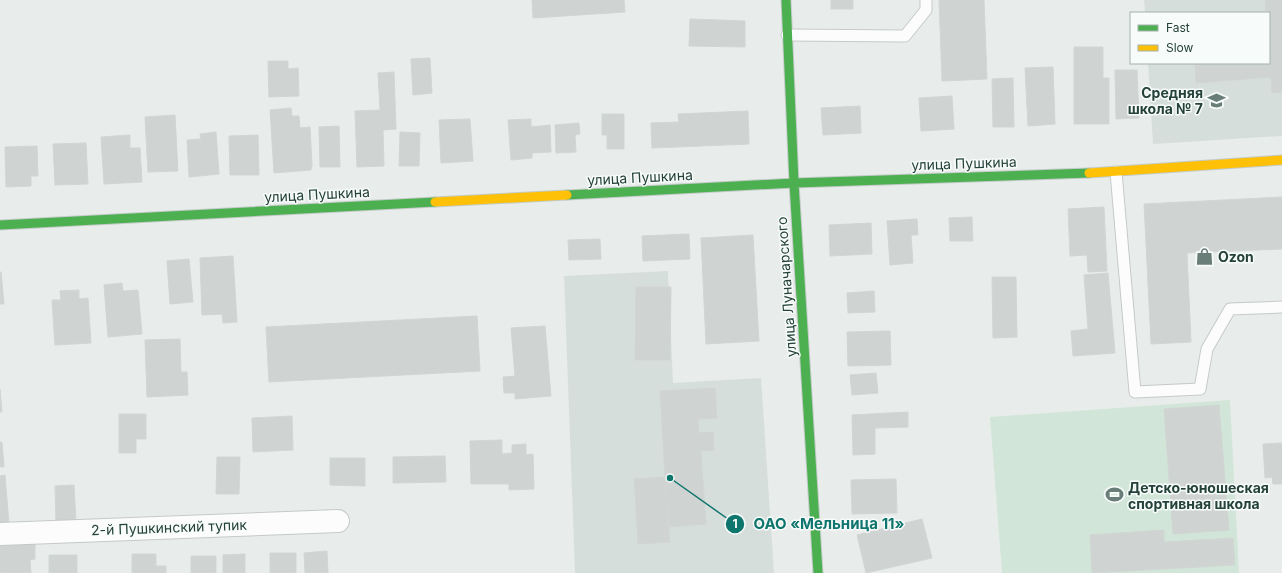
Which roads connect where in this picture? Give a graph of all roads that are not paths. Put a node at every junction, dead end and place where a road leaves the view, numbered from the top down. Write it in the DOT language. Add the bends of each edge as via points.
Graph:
graph roads {
  1 [pos="786,0"];
  2 [pos="926,0"];
  3 [pos="787,35"];
  4 [pos="1282,160"];
  5 [pos="1116,172"];
  6 [pos="794,183"];
  7 [pos="0,225"];
  8 [pos="1282,306"];
  9 [pos="338,521"];
  10 [pos="0,534"];
  11 [pos="818,573"];
  1 -- 3 [label="street, улица Луначарского"];
  2 -- 3 [label="lane" via="926,10 904,36"];
  3 -- 6 [label="street, улица Луначарского"];
  4 -- 5 [label="street, улица Пушкина"];
  5 -- 6 [label="street, улица Пушкина"];
  5 -- 8 [label="lane" via="1135,392 1200,389 1207,349 1230,309"];
  6 -- 7 [label="street, улица Пушкина"];
  6 -- 11 [label="street, улица Луначарского"];
  9 -- 10 [label="street, 2-й Пушкинский тупик"];
}
